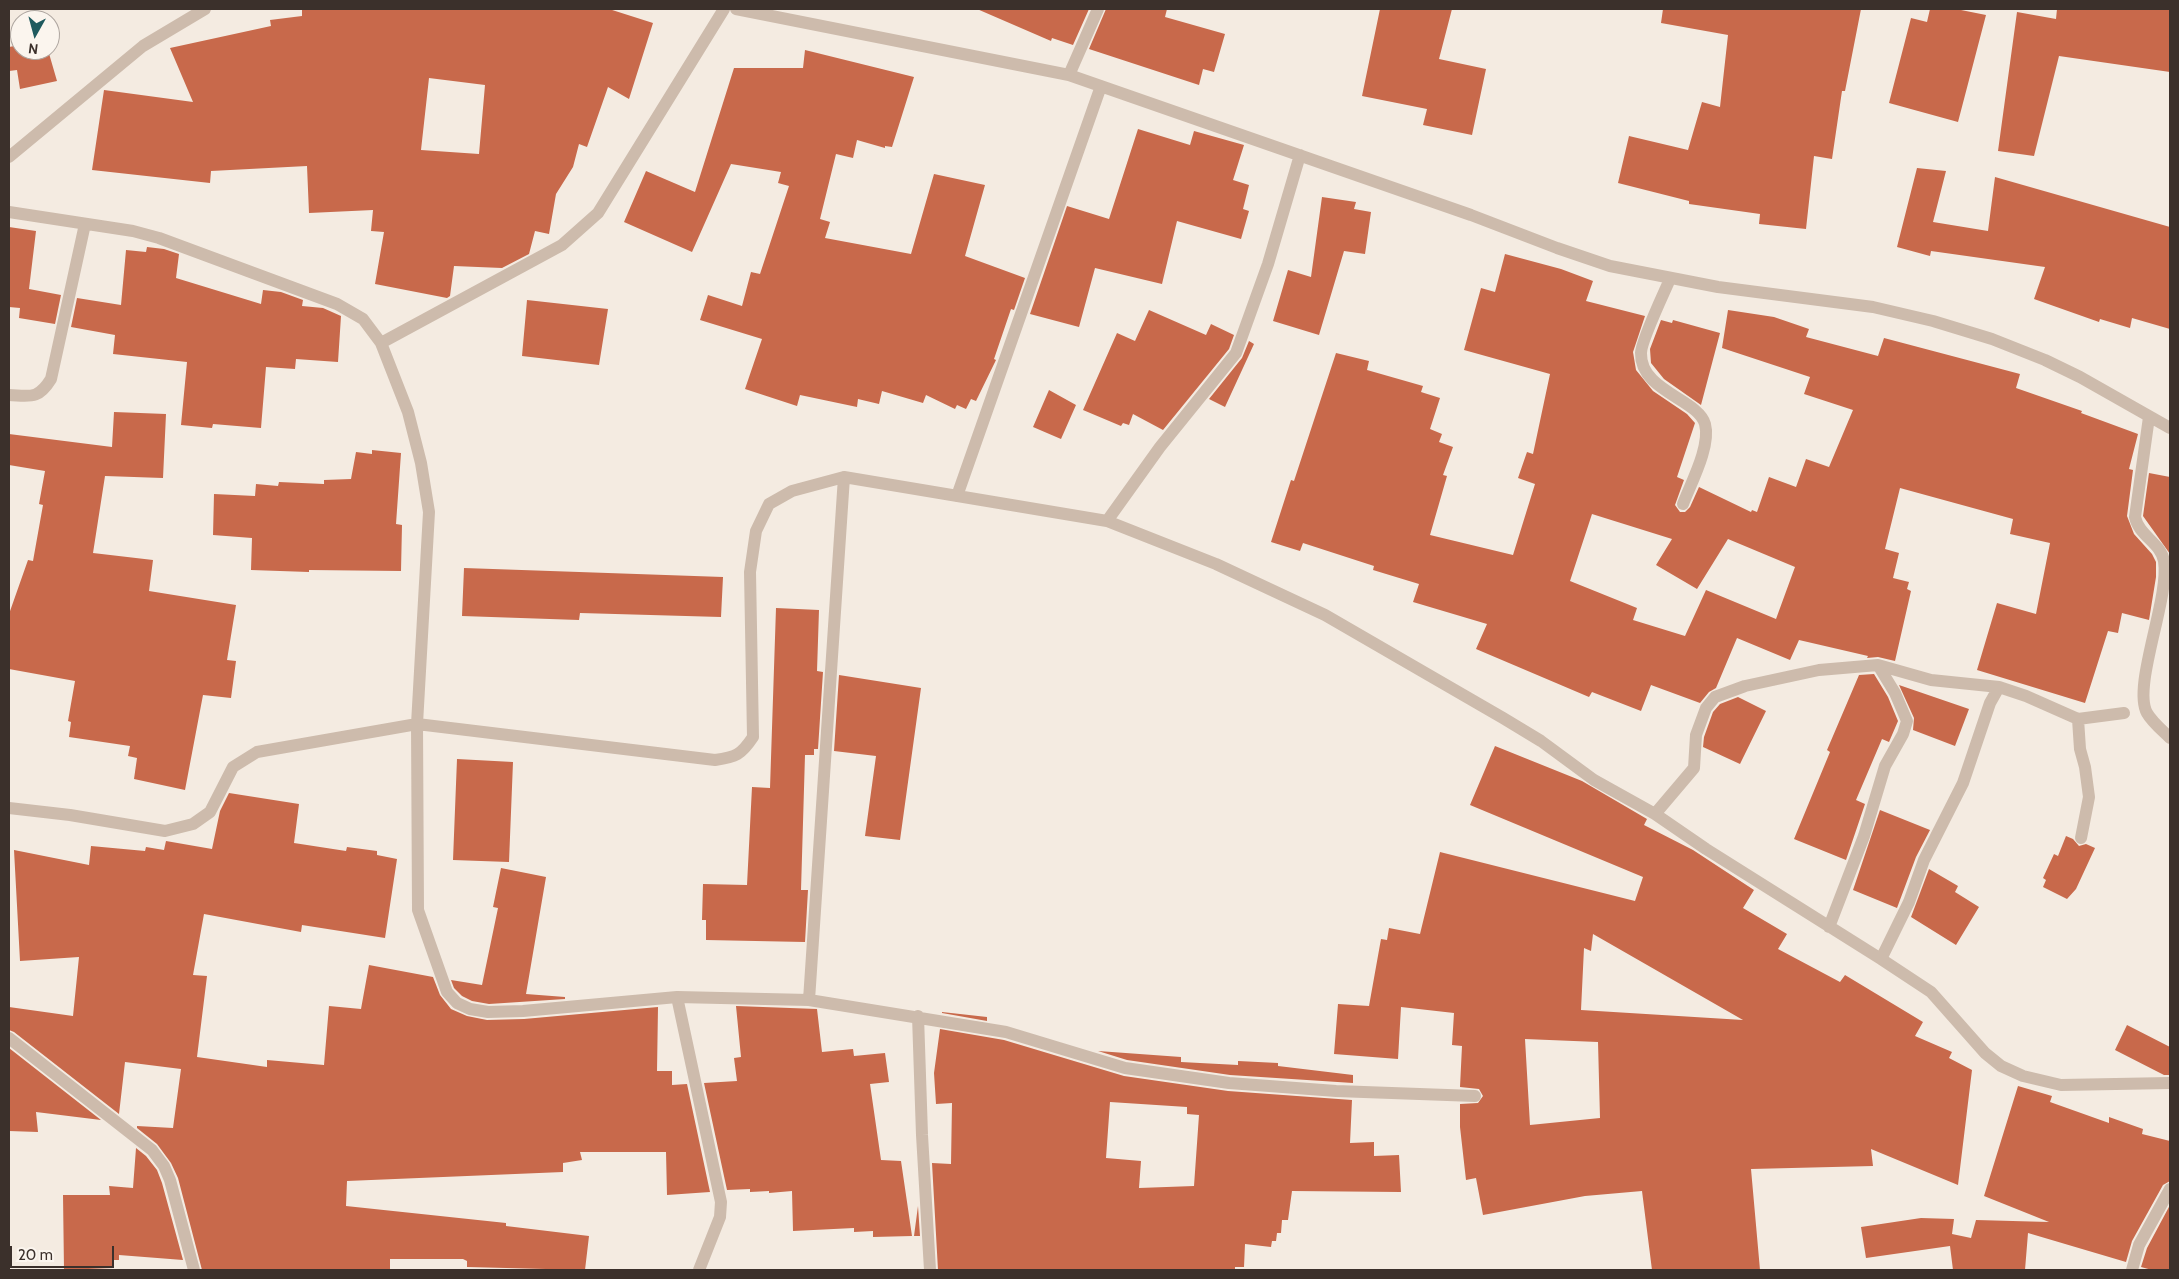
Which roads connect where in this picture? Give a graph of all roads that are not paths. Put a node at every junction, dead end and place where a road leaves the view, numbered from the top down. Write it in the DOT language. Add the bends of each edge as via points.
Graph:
graph roads {
  1 [pos="205,9"];
  2 [pos="724,9"];
  3 [pos="736,9"];
  4 [pos="1098,9"];
  5 [pos="1069,76"];
  6 [pos="1101,86"];
  7 [pos="1300,155"];
  8 [pos="9,156"];
  9 [pos="9,212"];
  10 [pos="85,224"];
  11 [pos="1670,279"];
  12 [pos="381,343"];
  13 [pos="9,395"];
  14 [pos="2149,417"];
  15 [pos="2170,428"];
  16 [pos="844,478"];
  17 [pos="957,496"];
  18 [pos="1683,504"];
  19 [pos="1107,521"];
  20 [pos="1878,665"];
  21 [pos="1999,687"];
  22 [pos="2124,713"];
  23 [pos="2078,719"];
  24 [pos="417,724"];
  25 [pos="2170,738"];
  26 [pos="9,808"];
  27 [pos="1655,814"];
  28 [pos="2081,838"];
  29 [pos="1829,927"];
  30 [pos="1882,958"];
  31 [pos="677,997"];
  32 [pos="809,1000"];
  33 [pos="918,1016"];
  34 [pos="9,1038"];
  35 [pos="2170,1083"];
  36 [pos="1476,1096"];
  37 [pos="2170,1189"];
  38 [pos="194,1270"];
  39 [pos="699,1270"];
  40 [pos="930,1270"];
  41 [pos="2132,1270"];
  1 -- 8 [label="street" via="143,46"];
  2 -- 12 [label="street" via="598,213 581,230 562,245"];
  3 -- 5 [label="street"];
  4 -- 5 [label="street"];
  5 -- 6 [label="street"];
  6 -- 7 [label="street"];
  6 -- 17 [label="street"];
  7 -- 11 [label="street" via="1610,266"];
  7 -- 19 [label="street" via="1268,264 1236,353 1160,447"];
  9 -- 10 [label="street"];
  10 -- 12 [label="street" via="159,238 337,304 363,319"];
  10 -- 13 [label="street" via="51,379 42,392 34,396"];
  11 -- 14 [label="street" via="1873,307 1933,320 2045,360"];
  11 -- 18 [label="street" via="1641,353 1652,380 1700,415 1705,424 1702,455"];
  12 -- 24 [label="street" via="408,412 422,463 429,512"];
  14 -- 15 [label="street"];
  14 -- 25 [label="street" via="2136,517 2140,529 2159,549 2164,561 2163,588 2143,694 2146,713"];
  16 -- 17 [label="street"];
  16 -- 24 [label="street" via="792,491 769,504 756,532 750,572 753,737 743,752 715,760"];
  16 -- 32 [label="street"];
  17 -- 19 [label="street"];
  19 -- 27 [label="street" via="1216,564 1325,615 1503,718 1594,780"];
  20 -- 21 [label="street" via="1931,680"];
  20 -- 27 [label="street" via="1819,670 1745,686 1715,697 1706,708 1696,735 1694,768"];
  20 -- 29 [label="street" via="1895,693 1906,721 1903,734 1883,772 1864,836"];
  21 -- 23 [label="street"];
  21 -- 30 [label="street" via="1990,703 1963,783 1924,860 1909,902"];
  22 -- 23 [label="street"];
  23 -- 28 [label="street" via="2089,797"];
  24 -- 26 [label="street" via="257,752 233,767 210,812 193,824 178,829 165,831"];
  24 -- 31 [label="street" via="418,910 448,992 456,1003 488,1012"];
  27 -- 29 [label="street"];
  29 -- 30 [label="street"];
  30 -- 35 [label="street" via="1931,992 1985,1053 2001,1066 2023,1076 2061,1085"];
  31 -- 32 [label="street"];
  31 -- 39 [label="street" via="721,1202 720,1217"];
  32 -- 33 [label="street"];
  33 -- 36 [label="street" via="1006,1032 1125,1068 1229,1083"];
  33 -- 40 [label="street"];
  34 -- 38 [label="street" via="152,1150 170,1180"];
  37 -- 41 [label="street" via="2139,1245"];
}
